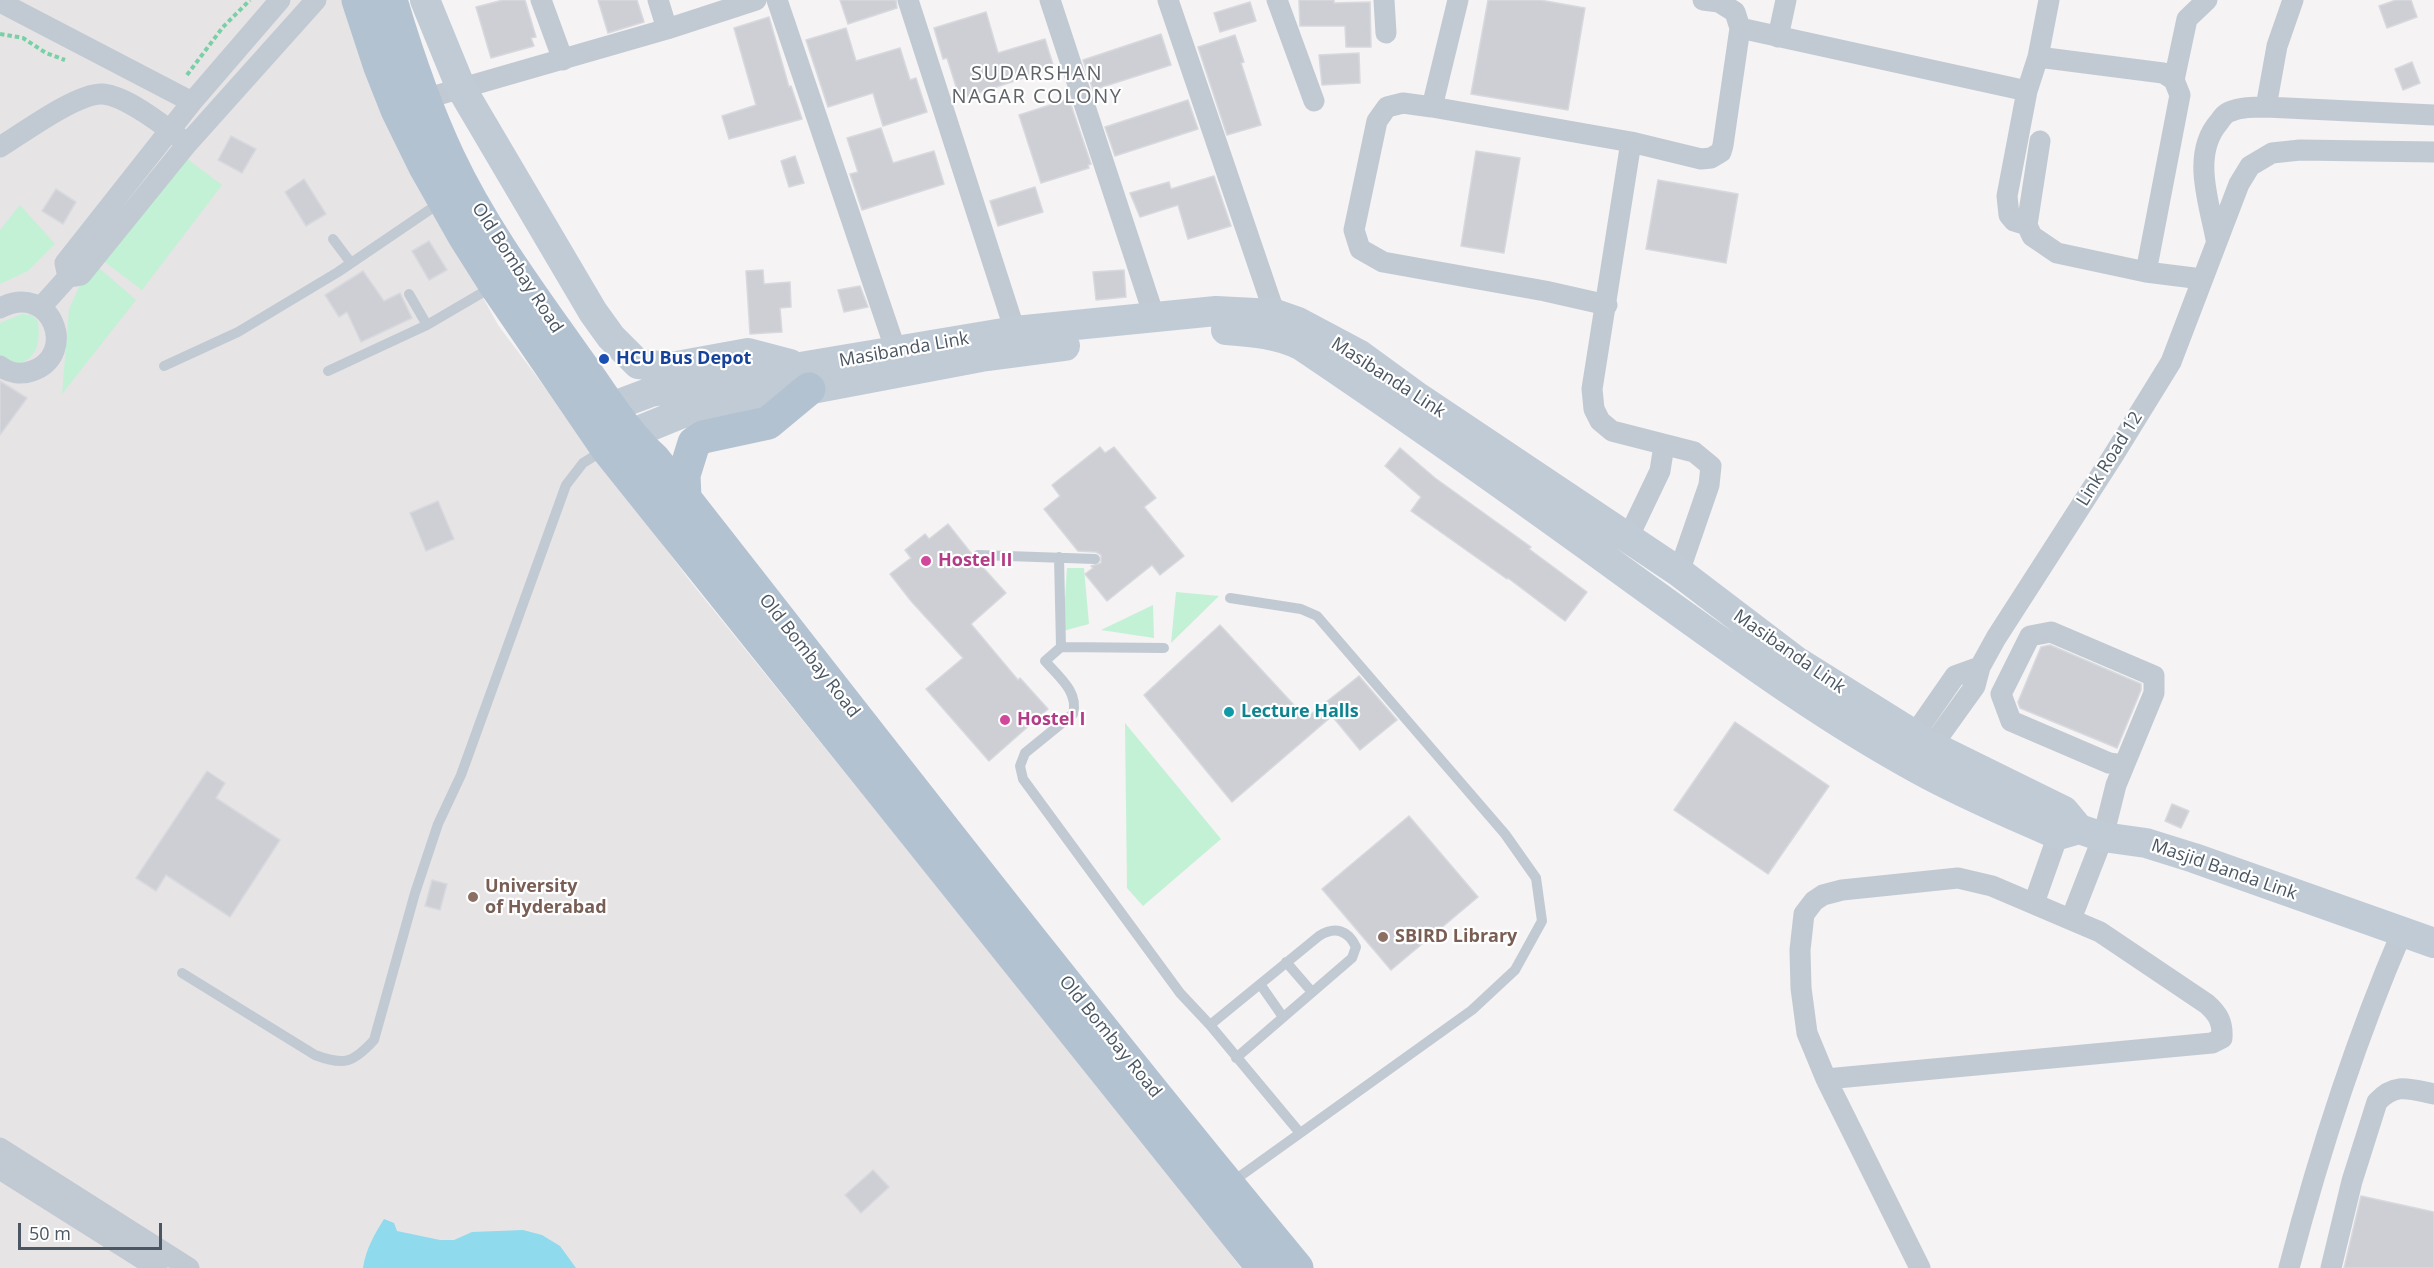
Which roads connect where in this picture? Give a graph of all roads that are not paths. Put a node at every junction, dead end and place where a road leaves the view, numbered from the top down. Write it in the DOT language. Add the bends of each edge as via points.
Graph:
graph roads {
  1 [pos="280,0"];
  2 [pos="316,0"];
  3 [pos="358,0"];
  4 [pos="391,0"];
  5 [pos="425,0"];
  6 [pos="541,0"];
  7 [pos="658,0"];
  8 [pos="756,0"];
  9 [pos="777,0"];
  10 [pos="908,0"];
  11 [pos="1050,0"];
  12 [pos="1168,0"];
  13 [pos="1277,0"];
  14 [pos="1384,0"];
  15 [pos="1458,0"];
  16 [pos="1703,0"];
  17 [pos="1786,0"];
  18 [pos="2049,0"];
  19 [pos="2207,0"];
  20 [pos="0,2"];
  21 [pos="2286,3"];
  22 [pos="1740,28"];
  23 [pos="667,29"];
  24 [pos="1386,33"];
  25 [pos="1778,38"];
  26 [pos="2038,57"];
  27 [pos="563,60"];
  28 [pos="2174,81"];
  29 [pos="460,88"];
  30 [pos="2027,91"];
  31 [pos="424,99"];
  32 [pos="1314,100"];
  33 [pos="192,102"];
  34 [pos="1432,107"];
  35 [pos="2266,107"];
  36 [pos="2434,115"];
  37 [pos="170,131"];
  38 [pos="2040,141"];
  39 [pos="1630,142"];
  40 [pos="187,144"];
  41 [pos="0,147"];
  42 [pos="2434,152"];
  43 [pos="444,201"];
  44 [pos="2027,225"];
  45 [pos="333,239"];
  46 [pos="2216,240"];
  47 [pos="351,263"];
  48 [pos="2146,272"];
  49 [pos="68,277"];
  50 [pos="2202,279"];
  51 [pos="495,285"];
  52 [pos="409,294"];
  53 [pos="1607,305"];
  54 [pos="41,307"];
  55 [pos="0,308"];
  56 [pos="1155,316"];
  57 [pos="427,325"];
  58 [pos="1278,326"];
  59 [pos="1015,331"];
  60 [pos="896,351"];
  61 [pos="0,366"];
  62 [pos="164,366"];
  63 [pos="328,372"];
  64 [pos="805,378"];
  65 [pos="1377,382"];
  66 [pos="610,428"];
  67 [pos="1664,445"];
  68 [pos="685,498"];
  69 [pos="1628,538"];
  70 [pos="978,555"];
  71 [pos="1059,557"];
  72 [pos="1095,559"];
  73 [pos="1678,572"];
  74 [pos="1230,598"];
  75 [pos="1061,647"];
  76 [pos="1164,648"];
  77 [pos="1921,750"];
  78 [pos="2123,765"];
  79 [pos="2080,834"];
  80 [pos="2034,903"];
  81 [pos="2071,919"];
  82 [pos="2402,932"];
  83 [pos="2434,943"];
  84 [pos="1286,962"];
  85 [pos="182,973"];
  86 [pos="1260,984"];
  87 [pos="1312,992"];
  88 [pos="1283,1017"];
  89 [pos="1210,1025"];
  90 [pos="1236,1058"];
  91 [pos="1826,1079"];
  92 [pos="2434,1094"];
  93 [pos="1300,1133"];
  94 [pos="0,1148"];
  95 [pos="0,1169"];
  96 [pos="1228,1185"];
  97 [pos="157,1268"];
  98 [pos="189,1268"];
  99 [pos="1263,1268"];
  100 [pos="1298,1268"];
  101 [pos="1920,1268"];
  102 [pos="2289,1268"];
  103 [pos="2331,1268"];
  1 -- 33 [label="street"];
  2 -- 40 [label="street"];
  3 -- 43 [label="main road, Old Bombay Road" via="397,110"];
  4 -- 31 [label="main road, Old Bombay Road"];
  5 -- 29 [label="main road"];
  6 -- 27 [label="street"];
  7 -- 23 [label="street"];
  8 -- 23 [label="street"];
  9 -- 60 [label="street"];
  10 -- 59 [label="street"];
  11 -- 56 [label="street"];
  12 -- 58 [label="street"];
  13 -- 32 [label="street"];
  14 -- 24 [label="street"];
  15 -- 34 [label="street"];
  16 -- 22 [label="street" via="1719,2 1735,12"];
  17 -- 25 [label="street"];
  18 -- 26 [label="street"];
  19 -- 28 [label="street" via="2187,19"];
  20 -- 33 [label="street"];
  21 -- 35 [label="street"];
  22 -- 25 [label="street"];
  22 -- 39 [label="street" via="1721,152 1701,159"];
  23 -- 27 [label="street"];
  25 -- 30 [label="street"];
  26 -- 28 [label="street" via="2163,72"];
  26 -- 30 [label="street"];
  27 -- 29 [label="street"];
  28 -- 48 [label="street" via="2180,95"];
  29 -- 31 [label="street"];
  29 -- 64 [label="main road" via="592,312 638,363 671,367 748,353"];
  30 -- 44 [label="street" via="2007,207 2014,221"];
  31 -- 66 [label="main road, Old Bombay Road" via="450,160 486,225"];
  33 -- 37 [label="street"];
  34 -- 39 [label="street"];
  34 -- 53 [label="street" via="1403,103 1387,107 1377,121 1354,230 1360,249 1383,262"];
  35 -- 36 [label="street, Link Road 12"];
  35 -- 46 [label="street, Link Road 12" via="2226,113 2211,130 2204,152 2204,171"];
  37 -- 40 [label="street"];
  37 -- 41 [label="street" via="123,100 104,94 84,96"];
  37 -- 49 [label="street" via="65,263"];
  38 -- 44 [label="street"];
  39 -- 53 [label="street"];
  40 -- 49 [label="street" via="81,275"];
  42 -- 46 [label="street, Link Road 12" via="2272,153 2250,166"];
  43 -- 47 [label="lane"];
  43 -- 51 [label="main road, Old Bombay Road"];
  44 -- 48 [label="street" via="2032,236 2057,253"];
  45 -- 47 [label="lane"];
  46 -- 50 [label="street, Link Road 12"];
  47 -- 62 [label="lane" via="238,332"];
  48 -- 50 [label="street"];
  49 -- 54 [label="street"];
  50 -- 77 [label="street, Link Road 12" via="2171,362 1980,667 1955,676"];
  51 -- 57 [label="lane"];
  51 -- 66 [label="main road, Old Bombay Road"];
  52 -- 57 [label="lane"];
  53 -- 67 [label="street" via="1592,389 1594,409 1612,431"];
  54 -- 55 [label="street" via="22,302"];
  54 -- 61 [label="street" via="54,324 57,336 50,359 29,372 17,373"];
  56 -- 58 [label="main road, Masibanda Link" via="1216,311"];
  56 -- 59 [label="main road, Masibanda Link"];
  57 -- 63 [label="lane"];
  58 -- 64 [label="main road" via="1244,331 1207,329"];
  58 -- 65 [label="main road, Masibanda Link" via="1298,322 1339,344"];
  59 -- 60 [label="main road, Masibanda Link"];
  60 -- 64 [label="main road, Masibanda Link"];
  64 -- 66 [label="main road" via="680,414"];
  64 -- 68 [label="main road" via="768,423 704,437 694,443 684,475"];
  65 -- 69 [label="main road, Masibanda Link"];
  65 -- 77 [label="main road" via="1777,682 1839,723"];
  66 -- 68 [label="main road, Old Bombay Road" via="654,459"];
  66 -- 85 [label="lane" via="566,485 462,775 438,824 374,1040 351,1060 335,1063 315,1055"];
  66 -- 99 [label="main road, Old Bombay Road"];
  67 -- 69 [label="street" via="1660,471"];
  67 -- 73 [label="street" via="1694,452 1711,466 1709,485"];
  68 -- 96 [label="main road, Old Bombay Road"];
  69 -- 73 [label="main road, Masibanda Link"];
  70 -- 71 [label="lane"];
  71 -- 72 [label="lane"];
  71 -- 75 [label="lane"];
  73 -- 77 [label="main road, Masibanda Link"];
  74 -- 93 [label="lane" via="1301,609 1317,616 1505,834 1536,878 1542,921 1515,970 1472,1010"];
  75 -- 76 [label="lane"];
  75 -- 89 [label="lane" via="1045,661 1074,696 1073,714 1025,753 1020,766 1023,779 1180,993"];
  77 -- 79 [label="main road, Masibanda Link" via="2064,811"];
  77 -- 79 [label="main road, Masjid Banda Link" via="1964,793"];
  78 -- 78 [label="street" via="2154,693 2154,676 2051,632 2030,636 2001,694 2011,721 2109,763"];
  78 -- 79 [label="street" via="2116,785"];
  79 -- 80 [label="street"];
  79 -- 81 [label="street"];
  79 -- 82 [label="main road, Masjid Banda Link" via="2146,843"];
  80 -- 81 [label="street"];
  80 -- 91 [label="street" via="1992,886 1958,878 1842,890 1814,901 1804,914 1801,929 1801,988 1807,1033"];
  81 -- 91 [label="street" via="2100,932 2207,1004 2222,1022 2222,1038 2212,1043"];
  82 -- 83 [label="main road, Masjid Banda Link"];
  82 -- 102 [label="street" via="2336,1104"];
  84 -- 86 [label="lane"];
  84 -- 87 [label="lane"];
  84 -- 87 [label="lane" via="1330,929 1342,931 1352,939 1356,947 1352,958"];
  86 -- 88 [label="lane"];
  86 -- 89 [label="lane"];
  87 -- 88 [label="lane"];
  88 -- 90 [label="lane"];
  89 -- 90 [label="lane"];
  90 -- 93 [label="lane"];
  91 -- 101 [label="street"];
  92 -- 103 [label="street" via="2394,1089 2377,1102"];
  93 -- 96 [label="lane"];
  94 -- 98 [label="street"];
  95 -- 97 [label="street"];
  96 -- 100 [label="main road, Old Bombay Road"];
}
